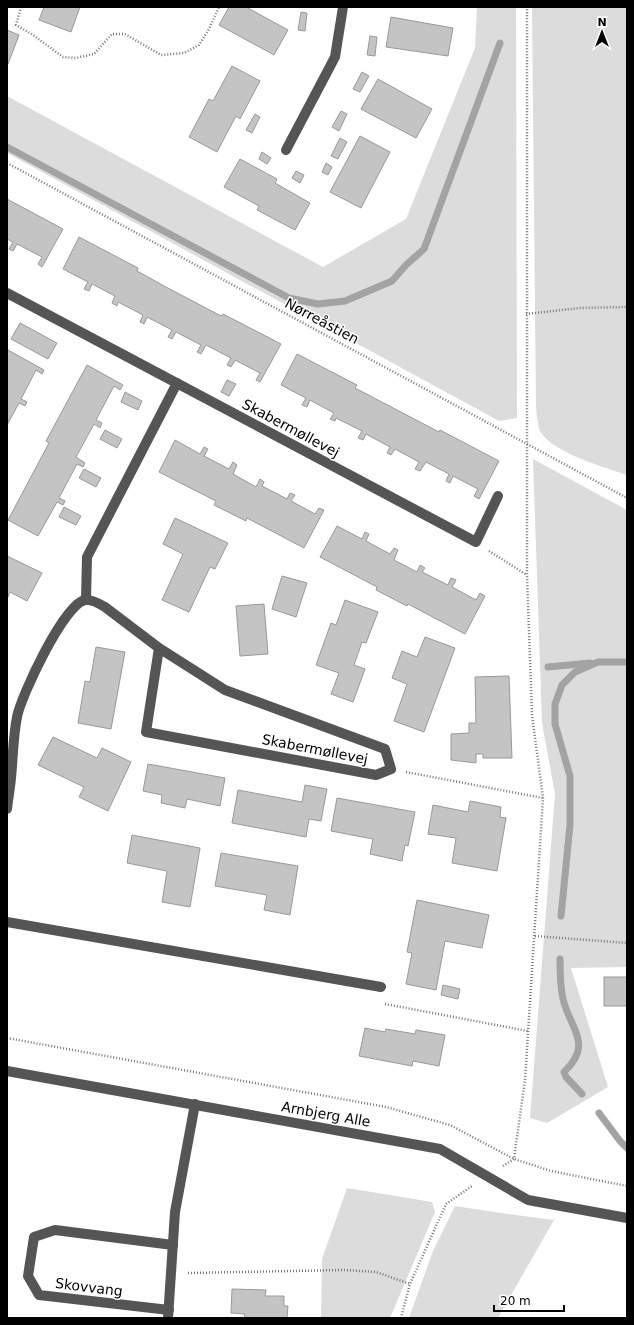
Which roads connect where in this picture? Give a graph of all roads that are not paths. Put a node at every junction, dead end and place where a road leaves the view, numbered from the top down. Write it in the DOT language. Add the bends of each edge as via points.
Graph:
graph roads {
  1 [pos="343,7"];
  2 [pos="286,150"];
  3 [pos="7,293"];
  4 [pos="177,383"];
  5 [pos="498,496"];
  6 [pos="86,600"];
  7 [pos="159,648"];
  8 [pos="7,809"];
  9 [pos="7,922"];
  10 [pos="381,987"];
  11 [pos="7,1071"];
  12 [pos="195,1104"];
  13 [pos="627,1218"];
  14 [pos="173,1245"];
  15 [pos="169,1314"];
  1 -- 2 [label="street" via="336,57"];
  3 -- 4 [label="street, Skabermøllevej"];
  4 -- 5 [label="street, Skabermøllevej" via="476,542"];
  4 -- 6 [label="street" via="87,557"];
  6 -- 7 [label="street, Skabermøllevej" via="105,607"];
  6 -- 8 [label="street" via="76,605 50,642 29,681 17,716"];
  7 -- 7 [label="street, Skabermøllevej" via="225,690 385,749 391,769 376,775 146,732"];
  9 -- 10 [label="street"];
  11 -- 12 [label="street, Arnbjerg Alle"];
  12 -- 13 [label="street, Arnbjerg Alle" via="440,1149 528,1200"];
  12 -- 14 [label="street, Skovvang" via="175,1212"];
  14 -- 15 [label="street, Skovvang"];
  14 -- 15 [label="street, Skovvang" via="55,1230 34,1237 28,1276 39,1295"];
}
